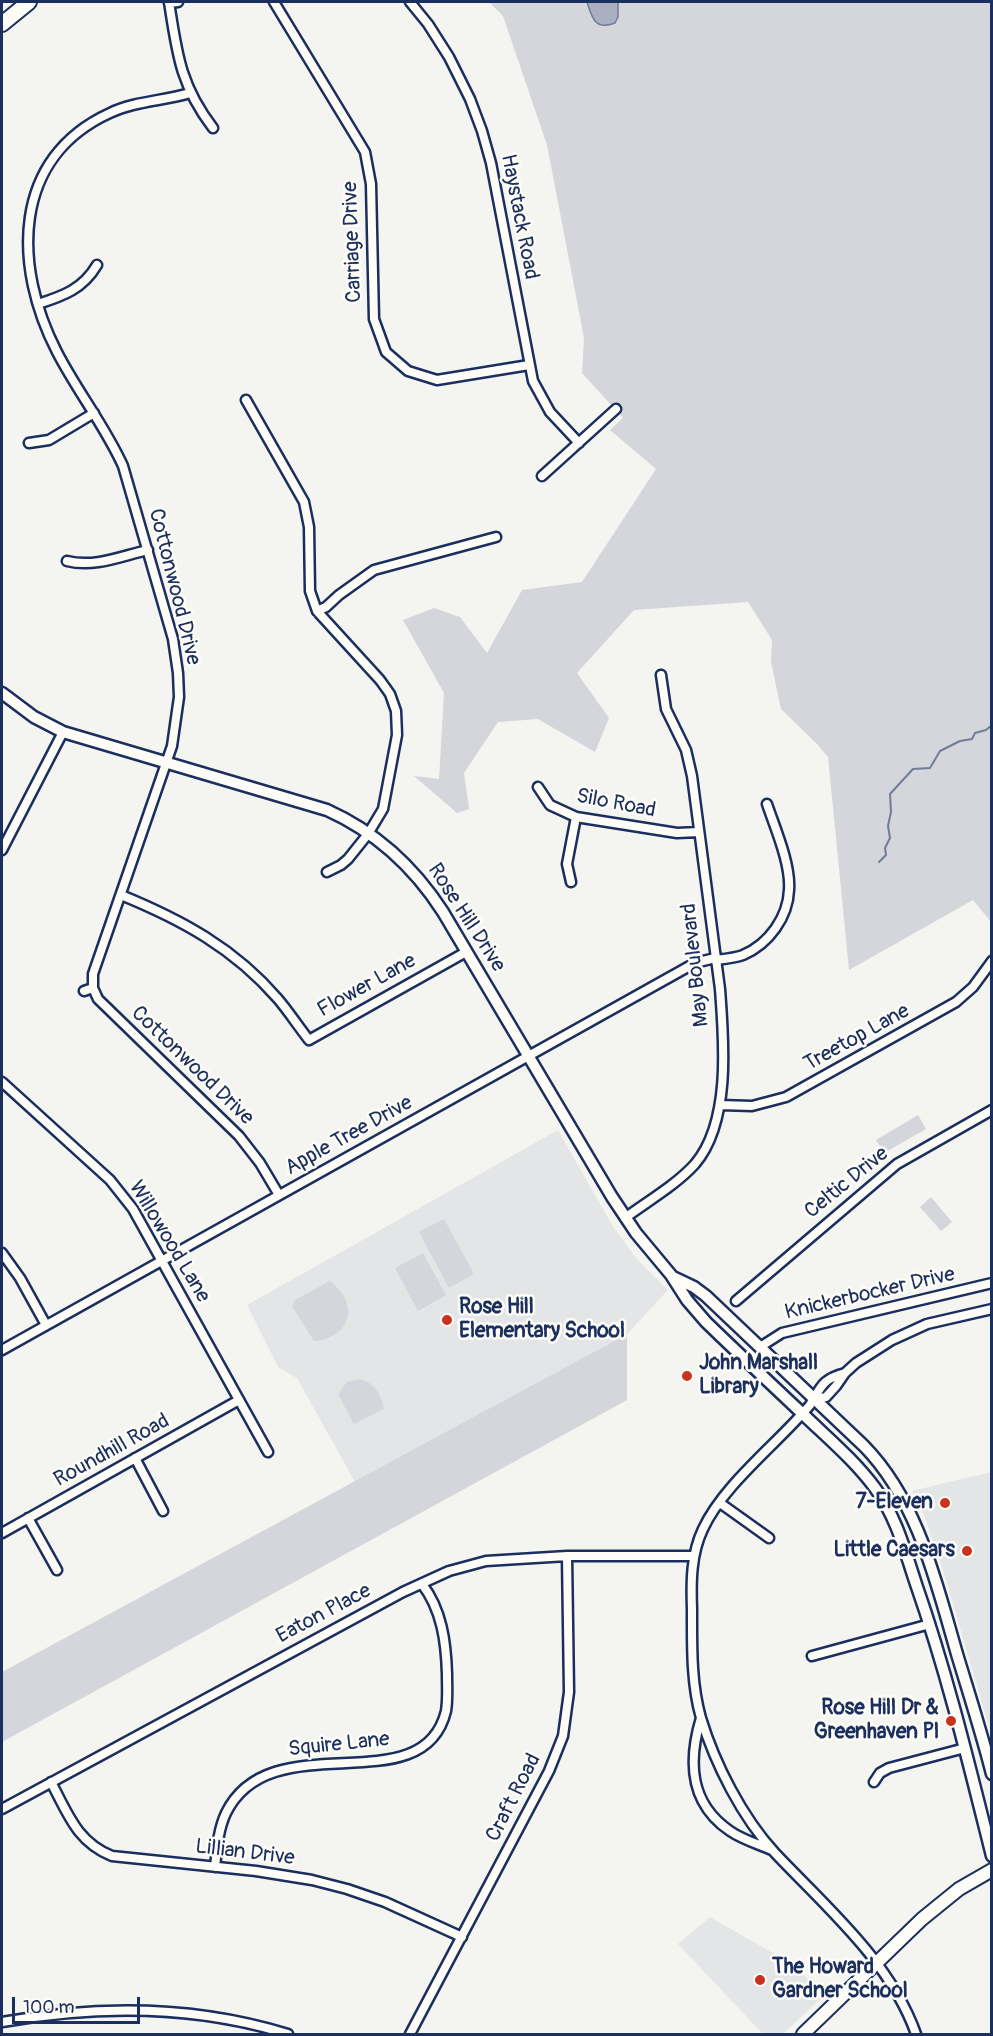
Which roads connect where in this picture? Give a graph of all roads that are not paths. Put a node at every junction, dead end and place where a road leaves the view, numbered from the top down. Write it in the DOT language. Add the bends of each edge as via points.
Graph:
graph roads {
  1 [pos="29,2"];
  2 [pos="172,2"];
  3 [pos="274,2"];
  4 [pos="410,2"];
  5 [pos="2,24"];
  6 [pos="190,93"];
  7 [pos="213,128"];
  8 [pos="97,265"];
  9 [pos="38,304"];
  10 [pos="529,365"];
  11 [pos="246,400"];
  12 [pos="616,409"];
  13 [pos="94,413"];
  14 [pos="29,442"];
  15 [pos="579,443"];
  16 [pos="542,476"];
  17 [pos="496,537"];
  18 [pos="148,549"];
  19 [pos="67,561"];
  20 [pos="317,611"];
  21 [pos="661,675"];
  22 [pos="2,693"];
  23 [pos="63,732"];
  24 [pos="166,762"];
  25 [pos="538,787"];
  26 [pos="767,804"];
  27 [pos="576,817"];
  28 [pos="699,832"];
  29 [pos="369,834"];
  30 [pos="2,850"];
  31 [pos="327,872"];
  32 [pos="571,882"];
  33 [pos="121,895"];
  34 [pos="466,952"];
  35 [pos="715,959"];
  36 [pos="992,961"];
  37 [pos="528,1056"];
  38 [pos="2,1082"];
  39 [pos="720,1105"];
  40 [pos="992,1110"];
  41 [pos="279,1195"];
  42 [pos="625,1218"];
  43 [pos="2,1253"];
  44 [pos="162,1260"];
  45 [pos="673,1277"];
  46 [pos="992,1283"];
  47 [pos="736,1301"];
  48 [pos="992,1309"];
  49 [pos="46,1325"];
  50 [pos="760,1347"];
  51 [pos="2,1350"];
  52 [pos="239,1400"];
  53 [pos="809,1406"];
  54 [pos="268,1452"];
  55 [pos="135,1458"];
  56 [pos="720,1503"];
  57 [pos="163,1511"];
  58 [pos="28,1518"];
  59 [pos="2,1533"];
  60 [pos="769,1538"];
  61 [pos="567,1556"];
  62 [pos="694,1556"];
  63 [pos="57,1570"];
  64 [pos="422,1584"];
  65 [pos="930,1624"];
  66 [pos="812,1656"];
  67 [pos="701,1718"];
  68 [pos="965,1748"];
  69 [pos="992,1774"];
  70 [pos="51,1782"];
  71 [pos="874,1782"];
  72 [pos="2,1809"];
  73 [pos="773,1850"];
  74 [pos="992,1856"];
  75 [pos="215,1867"];
  76 [pos="992,1870"];
  77 [pos="462,1937"];
  78 [pos="876,1964"];
  79 [pos="2,2022"];
  80 [pos="288,2034"];
  81 [pos="411,2034"];
  82 [pos="803,2034"];
  83 [pos="916,2034"];
  1 -- 5 [label="main road"];
  2 -- 6 [label="street" via="179,63"];
  3 -- 10 [label="street, Carriage Drive" via="365,152 371,184 374,320 387,352 408,371 437,380"];
  4 -- 10 [label="street, Haystack Road" via="449,57 482,131"];
  6 -- 7 [label="street"];
  6 -- 9 [label="street, Cottonwood Drive" via="109,113 79,131 54,157 37,188 27,226 29,266"];
  8 -- 9 [label="street" via="90,278 80,285"];
  9 -- 13 [label="street, Cottonwood Drive" via="57,352"];
  10 -- 15 [label="street, Haystack Road" via="542,400"];
  11 -- 20 [label="street" via="304,502 309,527 310,591"];
  12 -- 15 [label="street"];
  13 -- 14 [label="street" via="49,440"];
  13 -- 18 [label="street, Cottonwood Drive" via="123,466"];
  15 -- 16 [label="street"];
  17 -- 20 [label="street" via="374,570"];
  18 -- 19 [label="street" via="94,564"];
  18 -- 24 [label="street, Cottonwood Drive" via="178,673 177,719"];
  20 -- 29 [label="street" via="380,680 396,711 397,735 383,810"];
  21 -- 28 [label="street, May Boulevard" via="666,709 689,762"];
  22 -- 23 [label="street, Rose Hill Drive"];
  23 -- 24 [label="street, Rose Hill Drive"];
  23 -- 30 [label="street"];
  24 -- 29 [label="street, Rose Hill Drive" via="312,805 343,817"];
  24 -- 33 [label="street, Cottonwood Drive"];
  25 -- 27 [label="street, Silo Road" via="550,805"];
  26 -- 35 [label="street, Apple Tree Drive" via="786,865 790,888 786,909 778,926 764,941 743,955"];
  27 -- 28 [label="street, Silo Road" via="677,833"];
  27 -- 32 [label="street" via="567,864"];
  28 -- 35 [label="street, May Boulevard"];
  29 -- 31 [label="street" via="348,859"];
  29 -- 34 [label="street, Rose Hill Drive" via="394,852 423,883"];
  33 -- 34 [label="street, Flower Lane" via="182,922 229,952 278,999 309,1040"];
  33 -- 41 [label="street, Cottonwood Drive" via="88,989 239,1136"];
  34 -- 37 [label="street, Rose Hill Drive"];
  35 -- 37 [label="street, Apple Tree Drive" via="695,963"];
  35 -- 39 [label="street, May Boulevard" via="722,1021"];
  36 -- 39 [label="street, Treetop Lane" via="956,1002 795,1093 760,1105"];
  37 -- 41 [label="street, Apple Tree Drive"];
  37 -- 42 [label="street, Rose Hill Drive"];
  38 -- 44 [label="street, Willowood Lane" via="116,1187"];
  39 -- 42 [label="street, May Boulevard" via="714,1133 696,1162"];
  40 -- 47 [label="street, Celtic Drive" via="897,1164"];
  41 -- 44 [label="street, Apple Tree Drive"];
  42 -- 45 [label="street, Rose Hill Drive"];
  43 -- 49 [label="street"];
  44 -- 49 [label="street, Apple Tree Drive"];
  44 -- 52 [label="street, Willowood Lane"];
  45 -- 50 [label="street, Rose Hill Drive" via="706,1296"];
  45 -- 53 [label="street, Rose Hill Drive" via="706,1322"];
  46 -- 50 [label="street, Knickerbocker Drive" via="782,1333"];
  48 -- 53 [label="street" via="917,1328 872,1352 845,1373 826,1397"];
  49 -- 51 [label="street, Apple Tree Drive"];
  50 -- 53 [label="street, Rose Hill Drive"];
  52 -- 54 [label="street, Willowood Lane"];
  52 -- 55 [label="street, Roundhill Road"];
  53 -- 56 [label="street"];
  53 -- 65 [label="street, Rose Hill Drive" via="884,1501"];
  53 -- 69 [label="street, Rose Hill Drive" via="872,1455 909,1510 951,1632"];
  55 -- 57 [label="street"];
  55 -- 58 [label="street, Roundhill Road"];
  56 -- 60 [label="street"];
  56 -- 62 [label="street" via="703,1528"];
  58 -- 59 [label="street, Roundhill Road"];
  58 -- 63 [label="street"];
  61 -- 62 [label="street, Eaton Place"];
  61 -- 64 [label="street, Eaton Place" via="486,1561 448,1571"];
  61 -- 77 [label="street, Craft Road" via="569,1692 563,1736 549,1771"];
  62 -- 67 [label="street" via="692,1646"];
  64 -- 70 [label="street, Eaton Place"];
  64 -- 75 [label="street, Squire Lane" via="438,1615 446,1647 447,1704 436,1733 421,1748 402,1757 286,1768 257,1779 238,1795 226,1814"];
  65 -- 66 [label="street"];
  65 -- 68 [label="street, Rose Hill Drive"];
  67 -- 73 [label="street" via="727,1781"];
  67 -- 73 [label="street" via="693,1756 702,1800 729,1830"];
  68 -- 71 [label="street" via="889,1768"];
  68 -- 74 [label="street, Rose Hill Drive"];
  70 -- 72 [label="street, Eaton Place"];
  70 -- 75 [label="street, Lillian Drive" via="79,1833 103,1852 121,1858"];
  73 -- 78 [label="street"];
  75 -- 77 [label="street, Lillian Drive" via="286,1875 346,1889 417,1915"];
  76 -- 78 [label="main road" via="950,1896"];
  77 -- 81 [label="street, Craft Road"];
  78 -- 82 [label="main road"];
  78 -- 83 [label="street" via="904,2005"];
  79 -- 80 [label="street" via="60,2013 172,2012 222,2018"];
}
